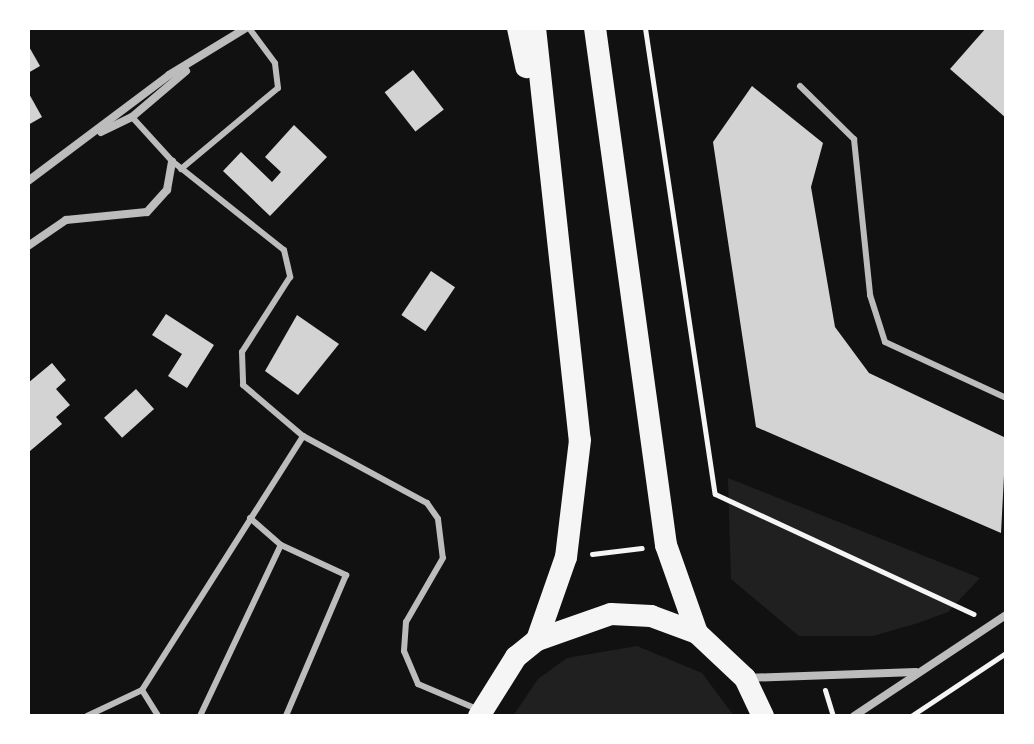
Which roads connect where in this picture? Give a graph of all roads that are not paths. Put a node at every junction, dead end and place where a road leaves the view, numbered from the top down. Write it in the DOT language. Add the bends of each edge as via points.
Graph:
graph roads {
  1 [pos="248,28"];
  2 [pos="518,28"];
  3 [pos="535,28"];
  4 [pos="595,28"];
  5 [pos="187,69"];
  6 [pos="800,86"];
  7 [pos="132,117"];
  8 [pos="100,132"];
  9 [pos="172,161"];
  10 [pos="181,169"];
  11 [pos="28,181"];
  12 [pos="28,246"];
  13 [pos="1006,398"];
  14 [pos="579,400"];
  15 [pos="303,436"];
  16 [pos="250,518"];
  17 [pos="281,545"];
  18 [pos="1006,615"];
  19 [pos="697,633"];
  20 [pos="537,640"];
  21 [pos="919,672"];
  22 [pos="745,678"];
  23 [pos="142,690"];
  24 [pos="480,713"];
  25 [pos="87,716"];
  26 [pos="158,716"];
  27 [pos="200,716"];
  28 [pos="286,716"];
  29 [pos="763,716"];
  30 [pos="854,716"];
  1 -- 5 [label="street"];
  1 -- 10 [label="lane" via="275,63 278,88"];
  2 -- 14 [label="highway"];
  3 -- 14 [label="highway"];
  4 -- 19 [label="highway" via="666,545"];
  5 -- 7 [label="street"];
  5 -- 8 [label="street" via="169,75"];
  6 -- 13 [label="lane" via="854,139 870,295 885,342"];
  7 -- 8 [label="street"];
  7 -- 9 [label="lane"];
  8 -- 11 [label="street"];
  9 -- 10 [label="lane"];
  9 -- 12 [label="street" via="167,190 147,212 66,220"];
  10 -- 15 [label="lane" via="284,250 291,263 283,288 238,369 252,399"];
  14 -- 20 [label="highway" via="566,557"];
  15 -- 16 [label="lane"];
  15 -- 24 [label="lane" via="427,503 438,519 443,558 406,622 404,651 418,684"];
  16 -- 17 [label="lane"];
  16 -- 23 [label="lane"];
  17 -- 27 [label="lane"];
  17 -- 28 [label="lane" via="346,575"];
  18 -- 21 [label="street"];
  19 -- 20 [label="highway" via="651,616 611,614"];
  19 -- 22 [label="highway"];
  20 -- 24 [label="highway" via="516,657"];
  21 -- 22 [label="street"];
  21 -- 30 [label="street"];
  22 -- 29 [label="highway"];
  23 -- 25 [label="lane"];
  23 -- 26 [label="lane"];
}
